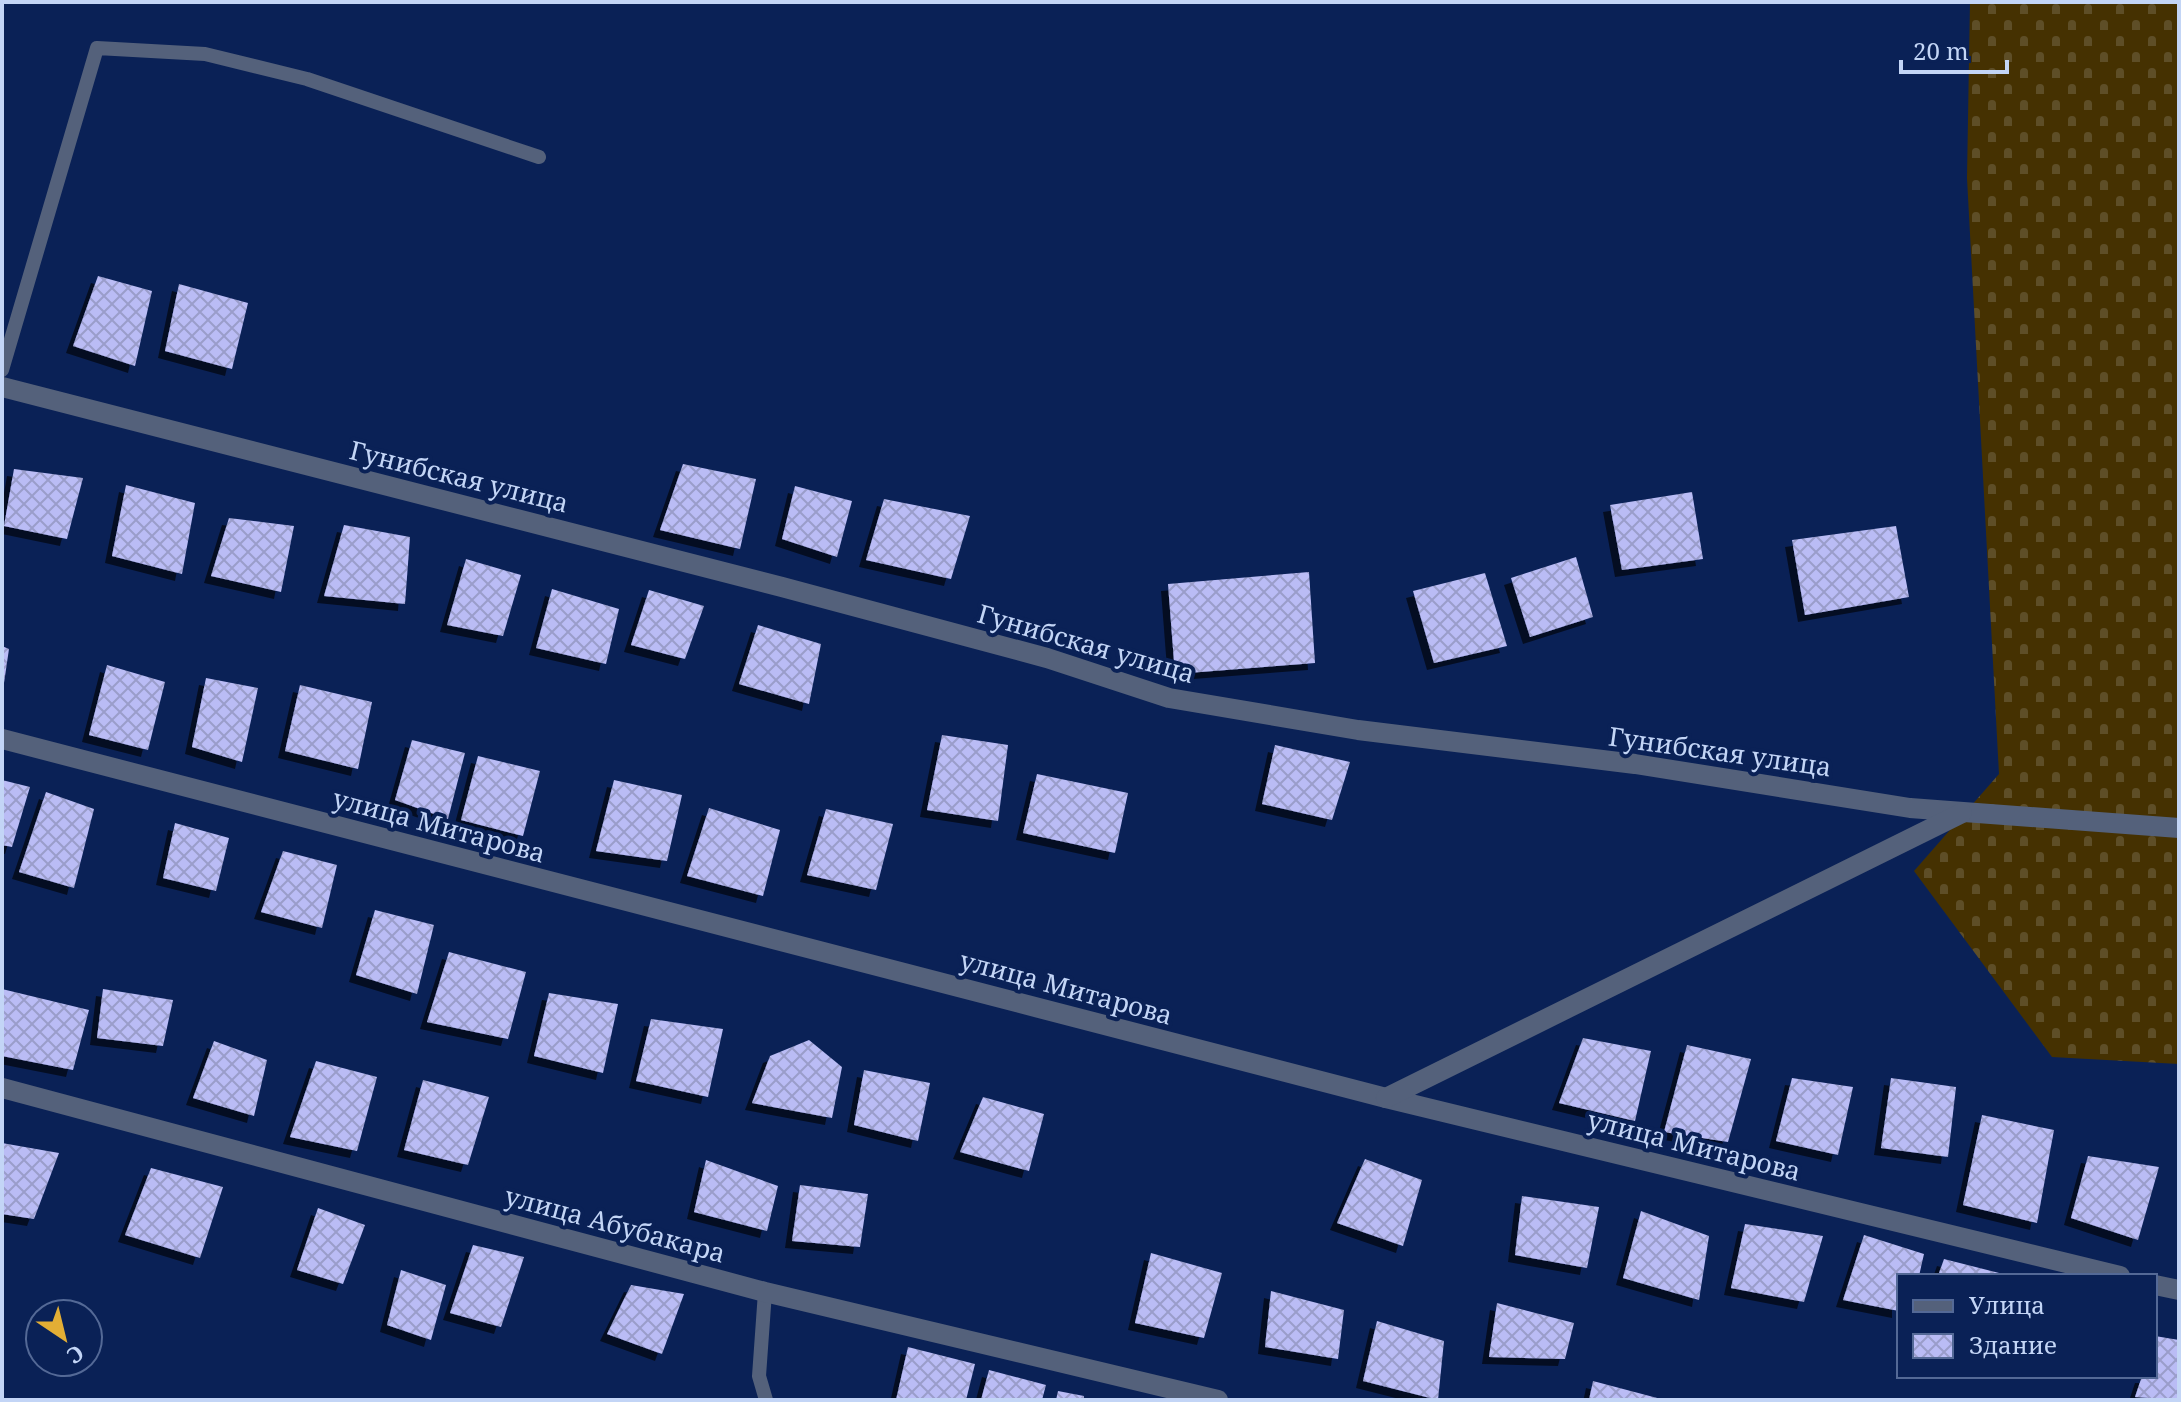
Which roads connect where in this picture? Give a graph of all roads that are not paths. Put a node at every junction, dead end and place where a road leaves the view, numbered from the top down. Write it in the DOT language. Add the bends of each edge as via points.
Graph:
graph roads {
  1 [pos="539,157"];
  2 [pos="2,370"];
  3 [pos="2,387"];
  4 [pos="2,739"];
  5 [pos="1962,813"];
  6 [pos="2179,828"];
  7 [pos="2,1088"];
  8 [pos="1386,1098"];
  9 [pos="2112,1274"];
  10 [pos="2157,1285"];
  11 [pos="2179,1290"];
  12 [pos="765,1292"];
  13 [pos="766,1400"];
  14 [pos="1218,1400"];
  1 -- 2 [label="lane" via="307,79 205,54 97,48"];
  3 -- 5 [label="street, Гунибская улица" via="782,587 1047,658 1169,698 1358,730 1635,764"];
  4 -- 8 [label="street, улица Митарова"];
  5 -- 6 [label="street, Гунибская улица"];
  5 -- 8 [label="street"];
  7 -- 12 [label="street, улица Абубакара"];
  8 -- 9 [label="street, улица Митарова"];
  10 -- 11 [label="street"];
  12 -- 13 [label="lane" via="759,1376"];
  12 -- 14 [label="street, улица Абубакара"];
}
